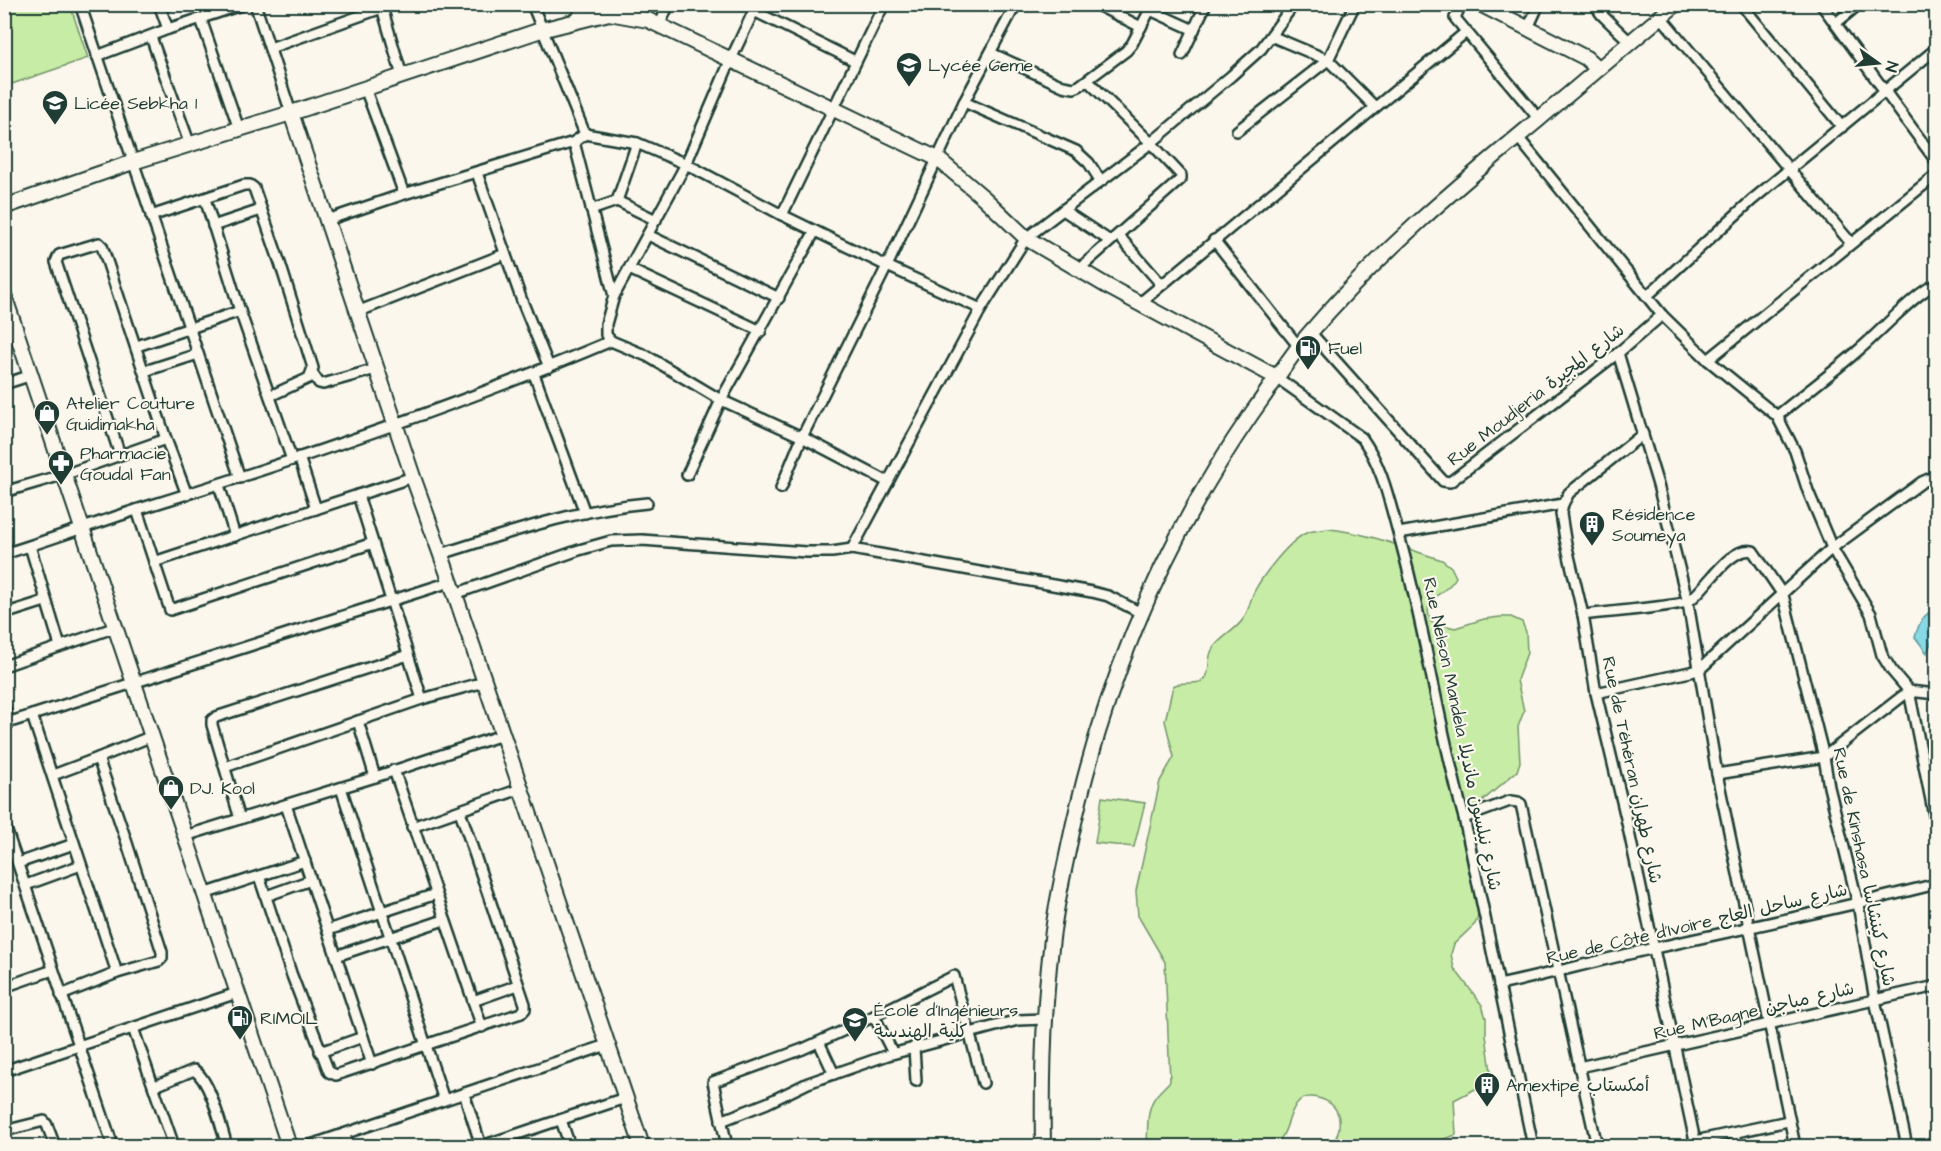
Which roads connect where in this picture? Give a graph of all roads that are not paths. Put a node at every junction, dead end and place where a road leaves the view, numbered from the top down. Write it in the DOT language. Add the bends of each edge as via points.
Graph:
graph roads {
  1 [pos="80,4"];
  2 [pos="159,4"];
  3 [pos="244,4"];
  4 [pos="255,4"];
  5 [pos="532,4"];
  6 [pos="585,4"];
  7 [pos="596,4"];
  8 [pos="669,4"];
  9 [pos="884,4"];
  10 [pos="1016,4"];
  11 [pos="1095,4"];
  12 [pos="1206,4"];
  13 [pos="1294,4"];
  14 [pos="1355,4"];
  15 [pos="1461,4"];
  16 [pos="1480,4"];
  17 [pos="1539,4"];
  18 [pos="1601,4"];
  19 [pos="1676,4"];
  20 [pos="1741,4"];
  21 [pos="1821,4"];
  22 [pos="1859,4"];
  23 [pos="382,6"];
  24 [pos="755,8"];
  25 [pos="1151,8"];
  26 [pos="609,13"];
  27 [pos="1660,17"];
  28 [pos="201,20"];
  29 [pos="579,20"];
  30 [pos="1836,23"];
  31 [pos="659,26"];
  32 [pos="1141,27"];
  33 [pos="1528,28"];
  34 [pos="168,29"];
  35 [pos="541,30"];
  36 [pos="1194,30"];
  37 [pos="1466,32"];
  38 [pos="1271,36"];
  39 [pos="151,37"];
  40 [pos="1630,42"];
  41 [pos="270,48"];
  42 [pos="1936,48"];
  43 [pos="991,54"];
  44 [pos="1182,55"];
  45 [pos="97,56"];
  46 [pos="731,59"];
  47 [pos="1328,60"];
  48 [pos="855,61"];
  49 [pos="1598,69"];
  50 [pos="402,76"];
  51 [pos="1088,81"];
  52 [pos="365,88"];
  53 [pos="1885,90"];
  54 [pos="964,102"];
  55 [pos="1375,107"];
  56 [pos="832,108"];
  57 [pos="291,113"];
  58 [pos="1539,119"];
  59 [pos="1842,127"];
  60 [pos="239,129"];
  61 [pos="1237,131"];
  62 [pos="585,135"];
  63 [pos="1517,136"];
  64 [pos="574,142"];
  65 [pos="638,143"];
  66 [pos="1151,143"];
  67 [pos="189,145"];
  68 [pos="938,159"];
  69 [pos="1936,161"];
  70 [pos="133,162"];
  71 [pos="686,165"];
  72 [pos="1790,169"];
  73 [pos="477,173"];
  74 [pos="1936,175"];
  75 [pos="1100,180"];
  76 [pos="404,194"];
  77 [pos="205,199"];
  78 [pos="617,201"];
  79 [pos="4,207"];
  80 [pos="261,210"];
  81 [pos="591,210"];
  82 [pos="1063,210"];
  83 [pos="782,215"];
  84 [pos="151,216"];
  85 [pos="327,220"];
  86 [pos="656,220"];
  87 [pos="213,226"];
  88 [pos="815,231"];
  89 [pos="648,236"];
  90 [pos="1026,237"];
  91 [pos="1114,238"];
  92 [pos="1214,240"];
  93 [pos="1851,243"];
  94 [pos="505,254"];
  95 [pos="887,266"];
  96 [pos="629,269"];
  97 [pos="1079,269"];
  98 [pos="1161,284"];
  99 [pos="1936,285"];
  100 [pos="4,296"];
  101 [pos="614,296"];
  102 [pos="1647,296"];
  103 [pos="779,298"];
  104 [pos="1140,303"];
  105 [pos="981,309"];
  106 [pos="240,310"];
  107 [pos="357,312"];
  108 [pos="1662,315"];
  109 [pos="8,319"];
  110 [pos="189,327"];
  111 [pos="761,331"];
  112 [pos="1310,332"];
  113 [pos="611,341"];
  114 [pos="137,346"];
  115 [pos="1299,347"];
  116 [pos="1618,353"];
  117 [pos="198,354"];
  118 [pos="1708,360"];
  119 [pos="549,367"];
  120 [pos="376,369"];
  121 [pos="145,371"];
  122 [pos="312,373"];
  123 [pos="534,374"];
  124 [pos="32,375"];
  125 [pos="1276,377"];
  126 [pos="4,384"];
  127 [pos="270,396"];
  128 [pos="721,400"];
  129 [pos="1777,416"];
  130 [pos="395,423"];
  131 [pos="1643,434"];
  132 [pos="802,437"];
  133 [pos="166,439"];
  134 [pos="120,455"];
  135 [pos="295,458"];
  136 [pos="1936,469"];
  137 [pos="65,473"];
  138 [pos="687,475"];
  139 [pos="1936,476"];
  140 [pos="413,477"];
  141 [pos="240,478"];
  142 [pos="888,482"];
  143 [pos="1922,482"];
  144 [pos="219,485"];
  145 [pos="781,488"];
  146 [pos="5,489"];
  147 [pos="187,495"];
  148 [pos="358,495"];
  149 [pos="647,503"];
  150 [pos="1563,504"];
  151 [pos="316,509"];
  152 [pos="137,510"];
  153 [pos="585,513"];
  154 [pos="83,528"];
  155 [pos="1399,533"];
  156 [pos="235,536"];
  157 [pos="373,543"];
  158 [pos="30,546"];
  159 [pos="1832,548"];
  160 [pos="852,549"];
  161 [pos="4,554"];
  162 [pos="441,554"];
  163 [pos="154,562"];
  164 [pos="453,588"];
  165 [pos="1783,595"];
  166 [pos="45,601"];
  167 [pos="391,601"];
  168 [pos="1688,603"];
  169 [pos="1141,613"];
  170 [pos="4,614"];
  171 [pos="1583,615"];
  172 [pos="116,627"];
  173 [pos="60,646"];
  174 [pos="408,655"];
  175 [pos="4,666"];
  176 [pos="1699,670"];
  177 [pos="133,681"];
  178 [pos="484,682"];
  179 [pos="1909,691"];
  180 [pos="1596,693"];
  181 [pos="1936,694"];
  182 [pos="422,699"];
  183 [pos="4,706"];
  184 [pos="32,715"];
  185 [pos="357,722"];
  186 [pos="7,723"];
  187 [pos="502,735"];
  188 [pos="152,736"];
  189 [pos="1824,757"];
  190 [pos="98,758"];
  191 [pos="225,767"];
  192 [pos="394,770"];
  193 [pos="1717,774"];
  194 [pos="53,775"];
  195 [pos="375,777"];
  196 [pos="341,788"];
  197 [pos="520,789"];
  198 [pos="286,805"];
  199 [pos="460,811"];
  200 [pos="1464,818"];
  201 [pos="240,819"];
  202 [pos="4,822"];
  203 [pos="1936,825"];
  204 [pos="412,827"];
  205 [pos="185,836"];
  206 [pos="75,844"];
  207 [pos="305,861"];
  208 [pos="18,863"];
  209 [pos="81,865"];
  210 [pos="259,876"];
  211 [pos="311,880"];
  212 [pos="1936,884"];
  213 [pos="26,885"];
  214 [pos="204,894"];
  215 [pos="436,894"];
  216 [pos="266,896"];
  217 [pos="1858,904"];
  218 [pos="382,912"];
  219 [pos="444,920"];
  220 [pos="1748,929"];
  221 [pos="328,930"];
  222 [pos="390,938"];
  223 [pos="1654,948"];
  224 [pos="336,956"];
  225 [pos="53,970"];
  226 [pos="1557,972"];
  227 [pos="117,974"];
  228 [pos="1499,984"];
  229 [pos="518,985"];
  230 [pos="1936,986"];
  231 [pos="4,987"];
  232 [pos="237,993"];
  233 [pos="61,995"];
  234 [pos="1875,1000"];
  235 [pos="473,1001"];
  236 [pos="874,1016"];
  237 [pos="1045,1019"];
  238 [pos="1768,1025"];
  239 [pos="482,1027"];
  240 [pos="134,1028"];
  241 [pos="970,1032"];
  242 [pos="363,1037"];
  243 [pos="819,1042"];
  244 [pos="607,1045"];
  245 [pos="78,1046"];
  246 [pos="426,1046"];
  247 [pos="1675,1046"];
  248 [pos="914,1047"];
  249 [pos="320,1052"];
  250 [pos="893,1053"];
  251 [pos="372,1064"];
  252 [pos="1579,1067"];
  253 [pos="4,1071"];
  254 [pos="834,1074"];
  255 [pos="916,1081"];
  256 [pos="983,1083"];
  257 [pos="155,1086"];
  258 [pos="464,1093"];
  259 [pos="625,1098"];
  260 [pos="444,1100"];
  261 [pos="561,1120"];
  262 [pos="721,1121"];
  263 [pos="1788,1121"];
  264 [pos="4,1131"];
  265 [pos="1734,1133"];
  266 [pos="344,1134"];
  267 [pos="1696,1144"];
  268 [pos="55,1146"];
  269 [pos="113,1146"];
  270 [pos="174,1146"];
  271 [pos="227,1146"];
  272 [pos="289,1146"];
  273 [pos="308,1146"];
  274 [pos="349,1146"];
  275 [pos="482,1146"];
  276 [pos="570,1146"];
  277 [pos="642,1146"];
  278 [pos="727,1146"];
  279 [pos="1043,1146"];
  280 [pos="1533,1146"];
  281 [pos="1597,1146"];
  282 [pos="1737,1146"];
  283 [pos="1795,1146"];
  284 [pos="1907,1146"];
  1 -- 45 [label="street"];
  2 -- 34 [label="street"];
  3 -- 28 [label="street"];
  4 -- 41 [label="street"];
  5 -- 35 [label="street"];
  6 -- 29 [label="street"];
  7 -- 26 [label="street"];
  8 -- 31 [label="street"];
  9 -- 48 [label="street"];
  10 -- 43 [label="street"];
  11 -- 32 [label="street"];
  12 -- 36 [label="street"];
  13 -- 38 [label="street"];
  14 -- 47 [label="street"];
  15 -- 37 [label="street" via="1455,18"];
  16 -- 33 [label="street"];
  17 -- 33 [label="street"];
  18 -- 40 [label="street" via="1602,15"];
  19 -- 27 [label="street"];
  20 -- 59 [label="street"];
  21 -- 30 [label="street"];
  22 -- 30 [label="street"];
  23 -- 41 [label="street"];
  23 -- 50 [label="street"];
  24 -- 46 [label="street"];
  24 -- 48 [label="street"];
  25 -- 32 [label="street"];
  25 -- 36 [label="street"];
  26 -- 29 [label="street"];
  26 -- 31 [label="street" via="648,20"];
  27 -- 40 [label="street"];
  27 -- 72 [label="street"];
  28 -- 34 [label="street"];
  28 -- 60 [label="street"];
  29 -- 35 [label="street"];
  30 -- 53 [label="street"];
  31 -- 46 [label="street"];
  32 -- 51 [label="street" via="1126,51"];
  33 -- 49 [label="street" via="1586,58"];
  34 -- 39 [label="street"];
  35 -- 50 [label="street"];
  35 -- 62 [label="street"];
  36 -- 44 [label="street"];
  37 -- 55 [label="street"];
  37 -- 58 [label="street"];
  38 -- 47 [label="street"];
  38 -- 66 [label="street" via="1261,49"];
  39 -- 45 [label="street"];
  39 -- 67 [label="street"];
  40 -- 49 [label="street"];
  41 -- 57 [label="street"];
  42 -- 53 [label="street"];
  43 -- 51 [label="street" via="1063,86 1074,88"];
  43 -- 54 [label="street"];
  45 -- 70 [label="street"];
  46 -- 56 [label="street"];
  46 -- 71 [label="street"];
  47 -- 55 [label="street"];
  47 -- 61 [label="street"];
  48 -- 56 [label="street"];
  49 -- 58 [label="street"];
  50 -- 52 [label="street"];
  51 -- 66 [label="street"];
  52 -- 57 [label="street"];
  52 -- 76 [label="street"];
  53 -- 59 [label="street"];
  53 -- 69 [label="street"];
  54 -- 68 [label="street"];
  54 -- 75 [label="street" via="1076,152"];
  55 -- 92 [label="street"];
  56 -- 68 [label="street"];
  56 -- 83 [label="street"];
  57 -- 60 [label="street"];
  57 -- 85 [label="street"];
  58 -- 63 [label="street"];
  59 -- 72 [label="street"];
  60 -- 67 [label="street"];
  62 -- 64 [label="street"];
  62 -- 65 [label="street"];
  63 -- 102 [label="street"];
  63 -- 112 [label="street" via="1387,251"];
  64 -- 73 [label="street"];
  64 -- 81 [label="street"];
  65 -- 71 [label="street"];
  65 -- 78 [label="street"];
  66 -- 75 [label="street"];
  66 -- 91 [label="street" via="1181,179"];
  67 -- 70 [label="street"];
  68 -- 90 [label="street"];
  68 -- 95 [label="street"];
  70 -- 79 [label="street"];
  70 -- 84 [label="street"];
  71 -- 83 [label="street"];
  71 -- 86 [label="street"];
  72 -- 93 [label="street"];
  72 -- 102 [label="street"];
  73 -- 76 [label="street"];
  73 -- 94 [label="street"];
  74 -- 93 [label="street"];
  75 -- 82 [label="street"];
  76 -- 85 [label="street"];
  77 -- 80 [label="street" via="250,185"];
  77 -- 84 [label="street"];
  77 -- 87 [label="street"];
  78 -- 81 [label="street"];
  78 -- 86 [label="street"];
  80 -- 87 [label="street"];
  80 -- 122 [label="street"];
  81 -- 101 [label="street"];
  82 -- 90 [label="street"];
  82 -- 91 [label="street"];
  83 -- 88 [label="street"];
  84 -- 110 [label="street"];
  85 -- 107 [label="street"];
  86 -- 89 [label="street"];
  87 -- 106 [label="street"];
  88 -- 95 [label="street"];
  88 -- 103 [label="street"];
  89 -- 96 [label="street"];
  89 -- 103 [label="street"];
  90 -- 97 [label="street"];
  90 -- 105 [label="street"];
  91 -- 97 [label="street"];
  91 -- 98 [label="street"];
  92 -- 98 [label="street"];
  92 -- 115 [label="street"];
  93 -- 118 [label="street"];
  94 -- 107 [label="street"];
  94 -- 119 [label="street"];
  95 -- 105 [label="street"];
  95 -- 132 [label="street"];
  96 -- 101 [label="street"];
  96 -- 111 [label="street"];
  97 -- 104 [label="street"];
  98 -- 104 [label="street"];
  99 -- 129 [label="street"];
  100 -- 109 [label="street"];
  101 -- 113 [label="street" via="606,324 606,335"];
  102 -- 108 [label="street"];
  103 -- 111 [label="street"];
  104 -- 125 [label="street"];
  105 -- 142 [label="street"];
  106 -- 110 [label="street"];
  106 -- 127 [label="street"];
  107 -- 120 [label="street"];
  108 -- 116 [label="street, Rue Moudjeria شارع المجيرة"];
  108 -- 118 [label="street"];
  109 -- 124 [label="street"];
  110 -- 114 [label="street"];
  110 -- 117 [label="street"];
  111 -- 128 [label="street"];
  112 -- 115 [label="street"];
  112 -- 116 [label="street, Rue Moudjeria شارع المجيرة" via="1436,474 1450,483"];
  113 -- 119 [label="street"];
  113 -- 128 [label="street" via="647,356"];
  114 -- 121 [label="street"];
  114 -- 134 [label="street" via="102,246 99,243 59,255 56,262"];
  115 -- 125 [label="street"];
  116 -- 131 [label="street"];
  117 -- 121 [label="street"];
  117 -- 141 [label="street"];
  118 -- 129 [label="street"];
  119 -- 123 [label="street"];
  120 -- 122 [label="street" via="323,384"];
  120 -- 130 [label="street"];
  121 -- 133 [label="street"];
  122 -- 127 [label="street"];
  123 -- 130 [label="street"];
  123 -- 153 [label="street"];
  124 -- 126 [label="street"];
  124 -- 137 [label="street"];
  125 -- 155 [label="street, Rue Nelson Mandela شارع نيلسون مانديلا" via="1362,438 1385,486"];
  125 -- 169 [label="street" via="1192,508"];
  127 -- 135 [label="street"];
  128 -- 132 [label="street"];
  128 -- 138 [label="street"];
  129 -- 159 [label="street" via="1795,451"];
  130 -- 135 [label="street"];
  130 -- 140 [label="street"];
  131 -- 150 [label="street" via="1569,493"];
  131 -- 168 [label="street"];
  132 -- 142 [label="street"];
  132 -- 145 [label="street"];
  133 -- 134 [label="street"];
  133 -- 147 [label="street"];
  134 -- 137 [label="street"];
  135 -- 141 [label="street"];
  135 -- 151 [label="street"];
  136 -- 143 [label="street"];
  137 -- 146 [label="street"];
  137 -- 154 [label="street"];
  139 -- 143 [label="street"];
  140 -- 148 [label="street"];
  140 -- 162 [label="street"];
  141 -- 144 [label="street"];
  142 -- 160 [label="street"];
  143 -- 159 [label="street"];
  144 -- 147 [label="street"];
  144 -- 156 [label="street"];
  147 -- 152 [label="street"];
  148 -- 151 [label="street"];
  148 -- 157 [label="street"];
  149 -- 153 [label="street"];
  150 -- 155 [label="street"];
  150 -- 171 [label="street, Rue de Téhéran شارع طهران" via="1565,539"];
  151 -- 156 [label="street"];
  152 -- 154 [label="street"];
  152 -- 163 [label="street"];
  153 -- 162 [label="street"];
  154 -- 158 [label="street"];
  154 -- 172 [label="street"];
  155 -- 200 [label="street, Rue Nelson Mandela شارع نيلسون مانديلا"];
  156 -- 163 [label="street"];
  157 -- 163 [label="street" via="170,610"];
  157 -- 167 [label="street"];
  158 -- 161 [label="street"];
  158 -- 166 [label="street"];
  159 -- 165 [label="street"];
  159 -- 179 [label="street" via="1871,614 1886,664"];
  160 -- 164 [label="street" via="806,552 610,541"];
  160 -- 169 [label="street" via="1092,592"];
  162 -- 164 [label="street"];
  164 -- 167 [label="street"];
  164 -- 178 [label="street"];
  165 -- 168 [label="street" via="1753,551 1742,550"];
  165 -- 176 [label="street"];
  165 -- 189 [label="street, Rue de Kinshasa شارع كينشاسا"];
  166 -- 170 [label="street"];
  166 -- 173 [label="street"];
  167 -- 174 [label="street"];
  167 -- 177 [label="street"];
  168 -- 171 [label="street"];
  168 -- 176 [label="street"];
  169 -- 237 [label="street" via="1102,722 1075,815 1057,899"];
  171 -- 180 [label="street, Rue de Téhéran شارع طهران"];
  172 -- 173 [label="street"];
  172 -- 177 [label="street"];
  173 -- 175 [label="street"];
  174 -- 182 [label="street"];
  174 -- 191 [label="street" via="216,717 212,725"];
  176 -- 180 [label="street"];
  176 -- 193 [label="street"];
  177 -- 184 [label="street"];
  177 -- 188 [label="street"];
  178 -- 182 [label="street"];
  178 -- 187 [label="street"];
  179 -- 181 [label="street"];
  179 -- 189 [label="street"];
  179 -- 203 [label="street"];
  180 -- 223 [label="street, Rue de Téhéran شارع طهران"];
  182 -- 185 [label="street"];
  183 -- 186 [label="street"];
  184 -- 186 [label="street"];
  184 -- 194 [label="street"];
  185 -- 191 [label="street"];
  185 -- 195 [label="street"];
  187 -- 192 [label="street"];
  187 -- 197 [label="street"];
  188 -- 190 [label="street"];
  188 -- 205 [label="street"];
  189 -- 193 [label="street"];
  189 -- 217 [label="street, Rue de Kinshasa شارع كينشاسا"];
  190 -- 194 [label="street"];
  190 -- 227 [label="street" via="162,952 159,960"];
  191 -- 201 [label="street"];
  192 -- 195 [label="street"];
  192 -- 204 [label="street"];
  193 -- 220 [label="street"];
  194 -- 206 [label="street"];
  195 -- 196 [label="street"];
  196 -- 198 [label="street"];
  196 -- 218 [label="street"];
  197 -- 199 [label="street"];
  197 -- 244 [label="street"];
  198 -- 201 [label="street"];
  198 -- 207 [label="street"];
  199 -- 204 [label="street"];
  199 -- 229 [label="street"];
  200 -- 226 [label="street" via="1510,801 1521,804"];
  200 -- 228 [label="street, Rue Nelson Mandela شارع نيلسون مانديلا"];
  201 -- 205 [label="street"];
  202 -- 208 [label="street"];
  204 -- 215 [label="street"];
  205 -- 214 [label="street"];
  206 -- 208 [label="street"];
  206 -- 209 [label="street"];
  207 -- 210 [label="street"];
  207 -- 211 [label="street"];
  208 -- 213 [label="street"];
  209 -- 213 [label="street"];
  209 -- 227 [label="street"];
  210 -- 214 [label="street"];
  210 -- 216 [label="street"];
  211 -- 216 [label="street"];
  211 -- 221 [label="street"];
  212 -- 217 [label="street, Rue de Côte d'Ivoire شارع ساحل العاج"];
  213 -- 225 [label="street"];
  214 -- 232 [label="street"];
  215 -- 218 [label="street"];
  215 -- 219 [label="street"];
  216 -- 249 [label="street"];
  217 -- 220 [label="street, Rue de Côte d'Ivoire شارع ساحل العاج"];
  217 -- 234 [label="street, Rue de Kinshasa شارع كينشاسا"];
  218 -- 221 [label="street"];
  218 -- 222 [label="street"];
  219 -- 222 [label="street"];
  219 -- 235 [label="street"];
  220 -- 223 [label="street, Rue de Côte d'Ivoire شارع ساحل العاج"];
  220 -- 238 [label="street"];
  221 -- 224 [label="street"];
  222 -- 224 [label="street"];
  222 -- 246 [label="street"];
  223 -- 226 [label="street, Rue de Côte d'Ivoire شارع ساحل العاج"];
  223 -- 247 [label="street, Rue de Téhéran شارع طهران"];
  224 -- 242 [label="street"];
  225 -- 231 [label="street"];
  225 -- 233 [label="street"];
  226 -- 228 [label="street, Rue de Côte d'Ivoire شارع ساحل العاج"];
  226 -- 252 [label="street"];
  227 -- 233 [label="street"];
  228 -- 280 [label="street, Rue Nelson Mandela شارع نيلسون مانديلا"];
  229 -- 235 [label="street"];
  229 -- 239 [label="street" via="525,1009"];
  230 -- 234 [label="street, Rue M'Bagne شارع مباجن"];
  232 -- 240 [label="street"];
  232 -- 272 [label="street"];
  233 -- 245 [label="street"];
  234 -- 238 [label="street, Rue M'Bagne شارع مباجن"];
  234 -- 284 [label="street, Rue de Kinshasa شارع كينشاسا"];
  235 -- 239 [label="street"];
  236 -- 241 [label="street" via="954,976"];
  236 -- 243 [label="street"];
  236 -- 250 [label="street"];
  237 -- 241 [label="street" via="1018,1020"];
  237 -- 279 [label="street"];
  238 -- 247 [label="street, Rue M'Bagne شارع مباجن"];
  238 -- 263 [label="street"];
  239 -- 246 [label="street"];
  240 -- 245 [label="street"];
  240 -- 257 [label="street"];
  241 -- 248 [label="street"];
  241 -- 256 [label="street"];
  242 -- 249 [label="street"];
  242 -- 251 [label="street"];
  243 -- 254 [label="street"];
  243 -- 262 [label="street" via="713,1082"];
  244 -- 258 [label="street"];
  244 -- 259 [label="street"];
  245 -- 253 [label="street"];
  245 -- 269 [label="street"];
  246 -- 251 [label="street"];
  246 -- 260 [label="street"];
  247 -- 252 [label="street, Rue M'Bagne شارع مباجن"];
  247 -- 267 [label="street, Rue de Téhéran شارع طهران"];
  248 -- 250 [label="street"];
  248 -- 255 [label="street"];
  249 -- 251 [label="street" via="332,1075"];
  250 -- 254 [label="street"];
  252 -- 281 [label="street"];
  254 -- 262 [label="street"];
  257 -- 270 [label="street"];
  257 -- 271 [label="street" via="194,1070 200,1074"];
  258 -- 260 [label="street"];
  258 -- 275 [label="street"];
  259 -- 261 [label="street"];
  259 -- 277 [label="street"];
  260 -- 266 [label="street"];
  261 -- 275 [label="street"];
  261 -- 276 [label="street"];
  262 -- 278 [label="street"];
  263 -- 265 [label="street"];
  263 -- 283 [label="street"];
  264 -- 268 [label="street" via="44,1121"];
  265 -- 267 [label="street"];
  265 -- 282 [label="street"];
  266 -- 273 [label="street"];
  266 -- 274 [label="street"];
}
